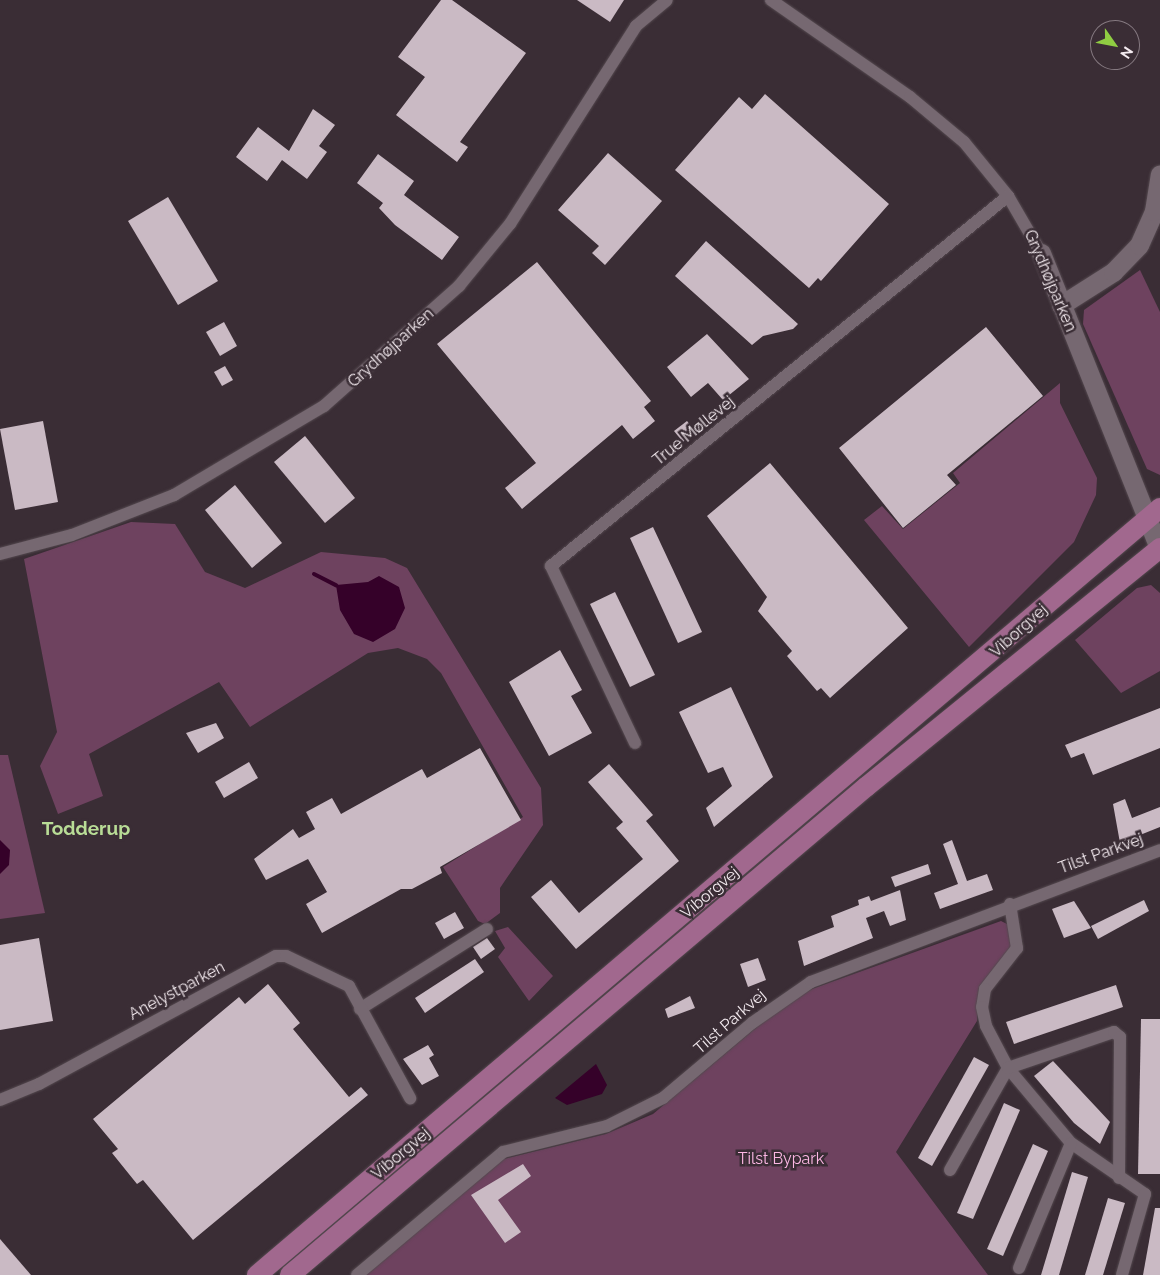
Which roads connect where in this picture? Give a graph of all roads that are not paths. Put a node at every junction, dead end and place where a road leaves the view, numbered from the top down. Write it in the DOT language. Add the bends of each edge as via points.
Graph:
graph roads {
  1 [pos="667,0"];
  2 [pos="771,0"];
  3 [pos="1160,174"];
  4 [pos="1008,196"];
  5 [pos="1041,253"];
  6 [pos="1061,305"];
  7 [pos="1154,512"];
  8 [pos="1160,549"];
  9 [pos="0,554"];
  10 [pos="635,743"];
  11 [pos="1160,850"];
  12 [pos="1010,904"];
  13 [pos="487,929"];
  14 [pos="360,1009"];
  15 [pos="1008,1068"];
  16 [pos="410,1098"];
  17 [pos="0,1100"];
  18 [pos="1071,1143"];
  19 [pos="950,1170"];
  20 [pos="1119,1178"];
  21 [pos="1019,1268"];
  22 [pos="258,1275"];
  23 [pos="290,1275"];
  24 [pos="357,1275"];
  25 [pos="1122,1275"];
  1 -- 9 [label="street, Grydhøjparken" via="636,26 510,224 459,286 332,400 248,455 174,495 72,535"];
  2 -- 4 [label="street, Grydhøjparken" via="946,126 981,160"];
  3 -- 6 [label="street" via="1154,211 1139,245 1113,272"];
  4 -- 5 [label="street, Grydhøjparken"];
  4 -- 10 [label="street, True Møllevej" via="551,566"];
  5 -- 6 [label="street, Grydhøjparken"];
  6 -- 7 [label="street, Grydhøjparken"];
  7 -- 8 [label="street, Grydhøjparken"];
  7 -- 22 [label="main road, Viborgvej" via="992,654"];
  8 -- 23 [label="main road, Viborgvej" via="866,787"];
  11 -- 12 [label="street, Tilst Parkvej"];
  12 -- 15 [label="street" via="1017,948 985,989 982,1007"];
  12 -- 24 [label="street, Tilst Parkvej" via="811,982 752,1022 692,1078 632,1114 503,1152"];
  13 -- 14 [label="street"];
  14 -- 16 [label="street, Anelystparken"];
  14 -- 17 [label="street, Anelystparken" via="343,982 276,956 39,1084"];
  15 -- 18 [label="street"];
  15 -- 19 [label="street"];
  15 -- 20 [label="street" via="1114,1032 1120,1038"];
  18 -- 20 [label="street"];
  18 -- 21 [label="street"];
  20 -- 25 [label="street" via="1144,1194"];
}
